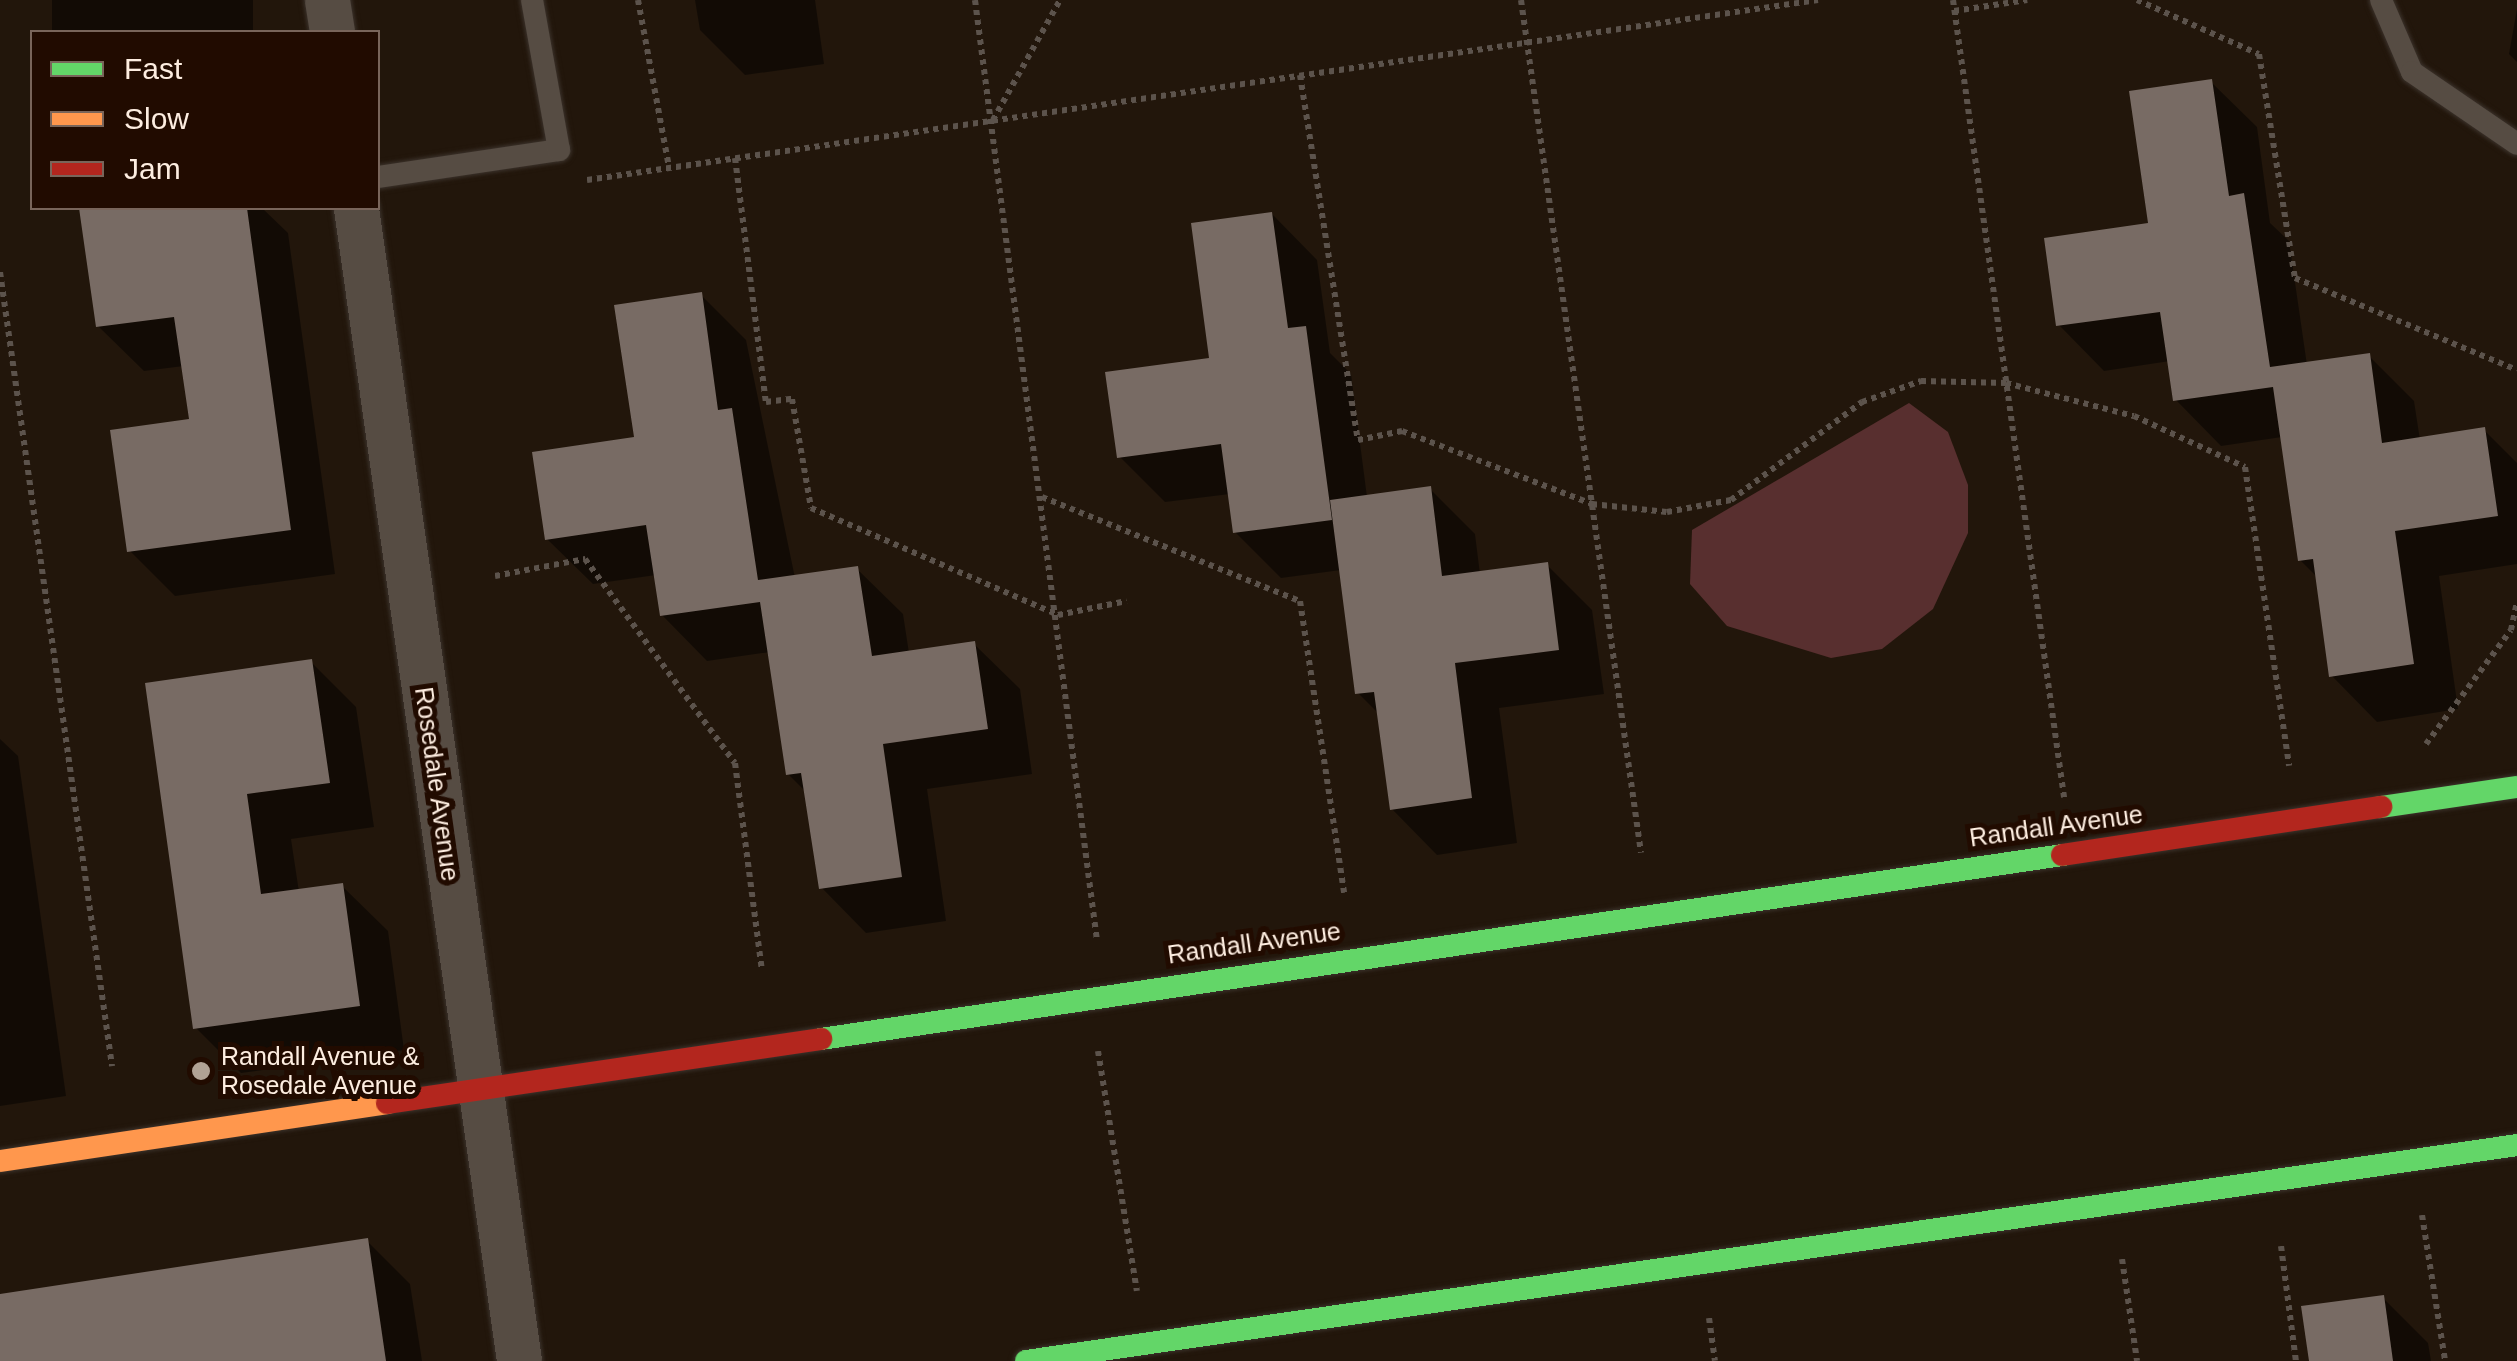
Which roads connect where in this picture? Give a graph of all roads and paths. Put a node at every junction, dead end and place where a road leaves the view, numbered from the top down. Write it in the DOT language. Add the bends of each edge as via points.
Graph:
graph roads {
  1 [pos="328,0"];
  2 [pos="532,0"];
  3 [pos="638,0"];
  4 [pos="975,0"];
  5 [pos="1060,0"];
  6 [pos="1521,0"];
  7 [pos="1818,0"];
  8 [pos="1953,0"];
  9 [pos="2027,0"];
  10 [pos="2138,0"];
  11 [pos="2381,0"];
  12 [pos="1954,11"];
  13 [pos="332,30"];
  14 [pos="1526,42"];
  15 [pos="1300,75"];
  16 [pos="993,121"];
  17 [pos="2517,144"];
  18 [pos="735,158"];
  19 [pos="669,168"];
  20 [pos="380,176"];
  21 [pos="574,182"];
  22 [pos="356,210"];
  23 [pos="0,272"];
  24 [pos="2517,370"];
  25 [pos="2006,382"];
  26 [pos="1042,497"];
  27 [pos="1592,504"];
  28 [pos="495,576"];
  29 [pos="1127,601"];
  30 [pos="2517,601"];
  31 [pos="1058,615"];
  32 [pos="2422,749"];
  33 [pos="2289,767"];
  34 [pos="2517,787"];
  35 [pos="2064,797"];
  36 [pos="1641,853"];
  37 [pos="1344,893"];
  38 [pos="1099,926"];
  39 [pos="762,970"];
  40 [pos="1096,1038"];
  41 [pos="112,1066"];
  42 [pos="479,1083"];
  43 [pos="2517,1145"];
  44 [pos="0,1160"];
  45 [pos="2415,1160"];
  46 [pos="2113,1203"];
  47 [pos="2281,1246"];
  48 [pos="1137,1295"];
  49 [pos="518,1361"];
  50 [pos="1026,1361"];
  51 [pos="2137,1361"];
  52 [pos="2296,1361"];
  53 [pos="2446,1361"];
  1 -- 13 [label="street"];
  2 -- 20 [label="lane" via="559,150"];
  3 -- 19 [label="path"];
  4 -- 16 [label="path"];
  5 -- 16 [label="path"];
  6 -- 14 [label="path"];
  7 -- 14 [label="path"];
  8 -- 12 [label="path"];
  9 -- 12 [label="path"];
  10 -- 24 [label="path" via="2258,54 2295,278"];
  11 -- 17 [label="lane" via="2412,72"];
  12 -- 25 [label="path"];
  14 -- 15 [label="path"];
  14 -- 27 [label="path"];
  15 -- 16 [label="path"];
  15 -- 27 [label="path" via="1358,440 1402,431"];
  16 -- 18 [label="path"];
  16 -- 26 [label="path"];
  18 -- 19 [label="path"];
  18 -- 31 [label="path" via="766,402 792,399 810,508"];
  19 -- 21 [label="path"];
  22 -- 42 [label="street, Rosedale Avenue"];
  23 -- 41 [label="path"];
  25 -- 27 [label="path" via="1921,380 1862,402 1731,500 1666,512"];
  25 -- 33 [label="path" via="2134,416 2245,467"];
  25 -- 35 [label="path"];
  26 -- 31 [label="path"];
  26 -- 37 [label="path" via="1300,601"];
  27 -- 36 [label="path"];
  28 -- 39 [label="path" via="585,560 735,763"];
  29 -- 31 [label="path"];
  30 -- 32 [label="path" via="2511,630"];
  31 -- 38 [label="path"];
  34 -- 42 [label="street, Randall Avenue"];
  40 -- 48 [label="path"];
  42 -- 44 [label="street, Randall Avenue"];
  42 -- 49 [label="street, Rosedale Avenue"];
  43 -- 45 [label="street"];
  45 -- 46 [label="street"];
  45 -- 53 [label="path"];
  46 -- 50 [label="street"];
  46 -- 51 [label="path"];
  47 -- 52 [label="path"];
}
